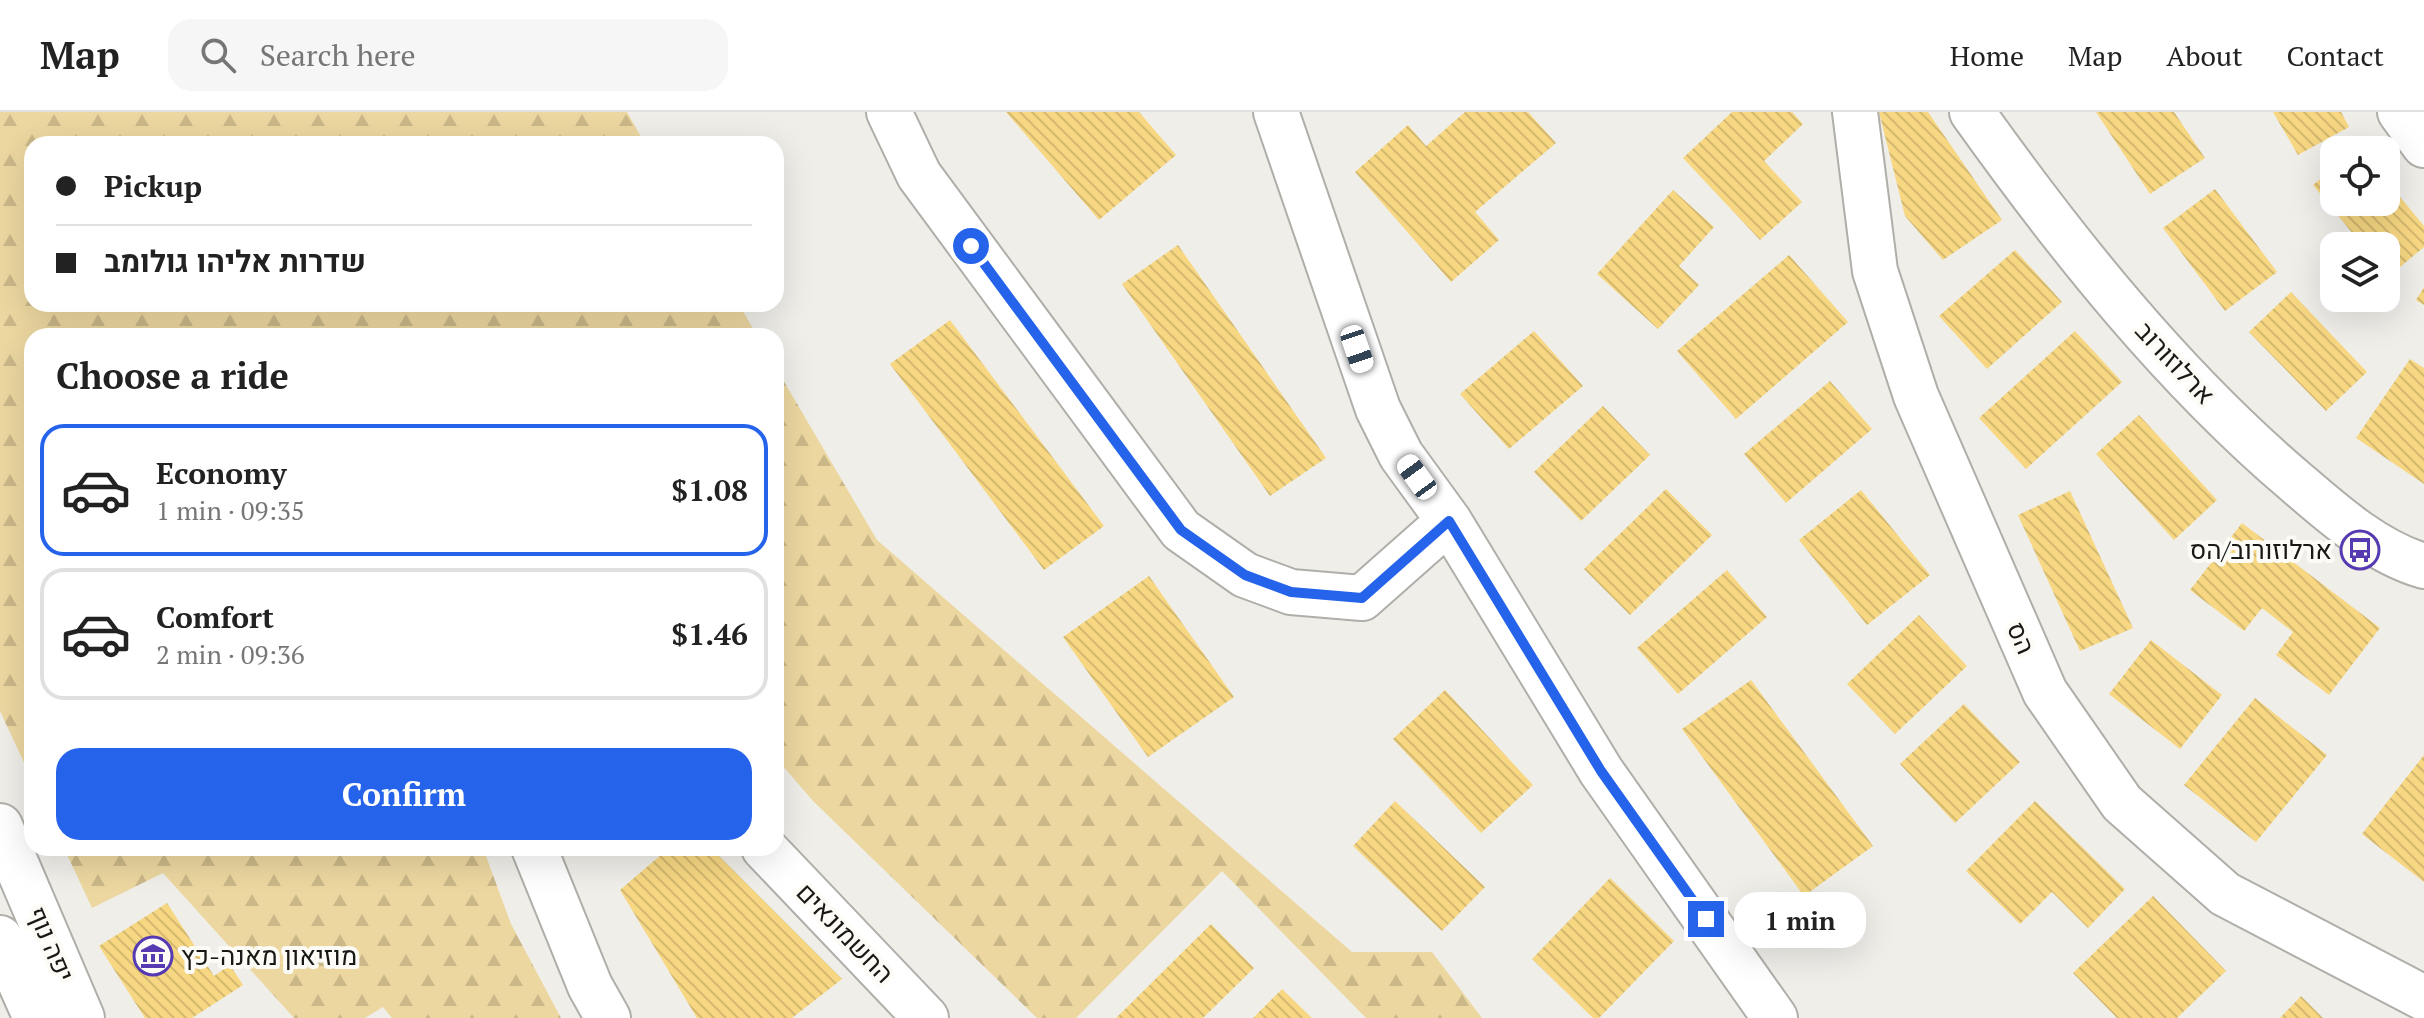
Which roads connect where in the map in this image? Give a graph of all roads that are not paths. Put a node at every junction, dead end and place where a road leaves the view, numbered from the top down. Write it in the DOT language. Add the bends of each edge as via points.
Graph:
graph roads {
  1 [pos="889,112"];
  2 [pos="1276,112"];
  3 [pos="1855,112"];
  4 [pos="1972,112"];
  5 [pos="2400,112"];
  6 [pos="2424,145"];
  7 [pos="1449,521"];
  8 [pos="2424,566"];
  9 [pos="0,826"];
  10 [pos="537,856"];
  11 [pos="772,856"];
  12 [pos="0,938"];
  13 [pos="2424,998"];
  14 [pos="36,1018"];
  15 [pos="82,1018"];
  16 [pos="608,1018"];
  17 [pos="926,1018"];
  18 [pos="1775,1018"];
  1 -- 7 [label="street" via="919,175 1181,530 1245,575 1291,592 1362,598"];
  2 -- 7 [label="street" via="1378,409 1401,455"];
  3 -- 13 [label="street, הס" via="1875,271 1911,382 2045,692 2122,803 2225,894"];
  4 -- 8 [label="street, ארלוזורוב" via="2175,367 2341,521"];
  5 -- 6 [label="street"];
  7 -- 18 [label="street" via="1601,771"];
  9 -- 15 [label="street, יפה נוף"];
  10 -- 16 [label="street"];
  11 -- 17 [label="street, החשמונאים"];
  12 -- 14 [label="street"];
}
